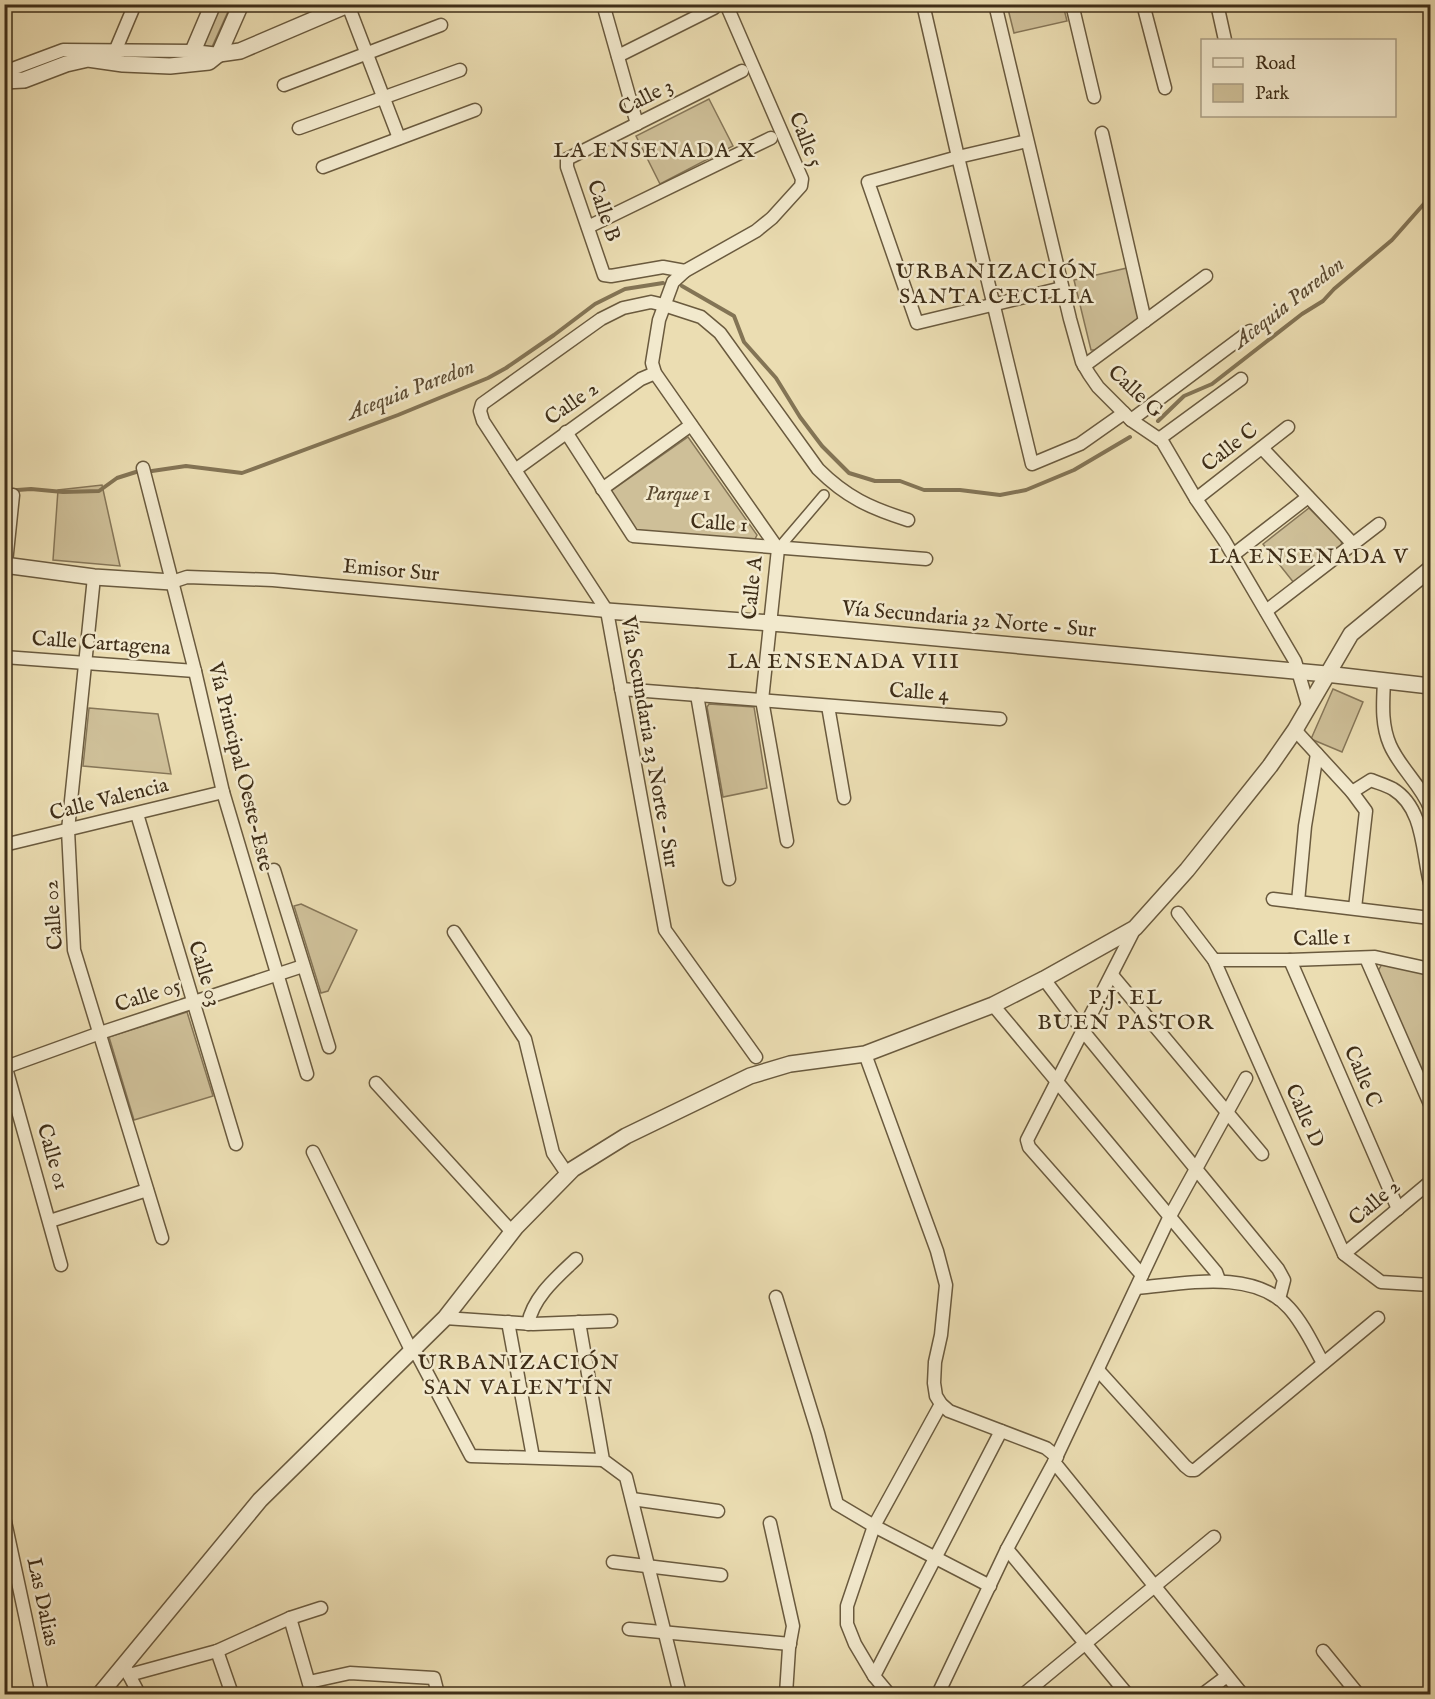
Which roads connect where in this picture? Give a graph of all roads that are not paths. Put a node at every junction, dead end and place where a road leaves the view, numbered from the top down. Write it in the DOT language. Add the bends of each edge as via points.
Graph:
graph roads {
  1 [pos="135,4"];
  2 [pos="213,4"];
  3 [pos="241,4"];
  4 [pos="320,4"];
  5 [pos="603,4"];
  6 [pos="924,4"];
  7 [pos="995,4"];
  8 [pos="1071,4"];
  9 [pos="1143,4"];
  10 [pos="1217,4"];
  11 [pos="349,5"];
  12 [pos="720,7"];
  13 [pos="312,21"];
  14 [pos="441,25"];
  15 [pos="1225,39"];
  16 [pos="116,49"];
  17 [pos="193,51"];
  18 [pos="219,54"];
  19 [pos="366,54"];
  20 [pos="618,56"];
  21 [pos="460,70"];
  22 [pos="742,71"];
  23 [pos="4,72"];
  24 [pos="4,81"];
  25 [pos="284,85"];
  26 [pos="1165,88"];
  27 [pos="383,98"];
  28 [pos="1094,98"];
  29 [pos="475,110"];
  30 [pos="637,124"];
  31 [pos="299,128"];
  32 [pos="1102,133"];
  33 [pos="399,138"];
  34 [pos="771,138"];
  35 [pos="1028,141"];
  36 [pos="957,157"];
  37 [pos="567,159"];
  38 [pos="323,167"];
  39 [pos="588,227"];
  40 [pos="685,271"];
  41 [pos="1206,276"];
  42 [pos="1062,288"];
  43 [pos="994,304"];
  44 [pos="664,305"];
  45 [pos="1145,321"];
  46 [pos="1250,331"];
  47 [pos="1084,366"];
  48 [pos="655,373"];
  49 [pos="1241,379"];
  50 [pos="1128,417"];
  51 [pos="691,425"];
  52 [pos="1288,427"];
  53 [pos="566,432"];
  54 [pos="1159,439"];
  55 [pos="1262,448"];
  56 [pos="143,468"];
  57 [pos="515,470"];
  58 [pos="602,489"];
  59 [pos="13,495"];
  60 [pos="824,495"];
  61 [pos="1308,497"];
  62 [pos="1196,499"];
  63 [pos="908,520"];
  64 [pos="1379,524"];
  65 [pos="1353,544"];
  66 [pos="778,549"];
  67 [pos="1233,555"];
  68 [pos="926,559"];
  69 [pos="5,566"];
  70 [pos="1431,569"];
  71 [pos="94,577"];
  72 [pos="4,582"];
  73 [pos="172,582"];
  74 [pos="607,611"];
  75 [pos="1266,611"];
  76 [pos="769,624"];
  77 [pos="4,657"];
  78 [pos="86,663"];
  79 [pos="195,671"];
  80 [pos="1298,672"];
  81 [pos="1326,674"];
  82 [pos="1384,681"];
  83 [pos="1431,686"];
  84 [pos="621,689"];
  85 [pos="697,695"];
  86 [pos="762,700"];
  87 [pos="1308,705"];
  88 [pos="828,706"];
  89 [pos="1000,719"];
  90 [pos="1295,730"];
  91 [pos="1317,754"];
  92 [pos="223,792"];
  93 [pos="1352,792"];
  94 [pos="844,798"];
  95 [pos="1431,808"];
  96 [pos="136,814"];
  97 [pos="69,830"];
  98 [pos="787,841"];
  99 [pos="4,845"];
  100 [pos="274,870"];
  101 [pos="729,879"];
  102 [pos="1431,883"];
  103 [pos="1273,899"];
  104 [pos="1298,902"];
  105 [pos="1355,908"];
  106 [pos="1178,913"];
  107 [pos="1431,918"];
  108 [pos="1135,928"];
  109 [pos="454,932"];
  110 [pos="1365,958"];
  111 [pos="1214,960"];
  112 [pos="1290,960"];
  113 [pos="303,966"];
  114 [pos="1431,969"];
  115 [pos="277,975"];
  116 [pos="1112,975"];
  117 [pos="1044,979"];
  118 [pos="192,1002"];
  119 [pos="993,1005"];
  120 [pos="1083,1031"];
  121 [pos="100,1033"];
  122 [pos="329,1047"];
  123 [pos="865,1054"];
  124 [pos="756,1057"];
  125 [pos="5,1064"];
  126 [pos="307,1074"];
  127 [pos="1246,1078"];
  128 [pos="1057,1082"];
  129 [pos="376,1083"];
  130 [pos="1431,1104"];
  131 [pos="1227,1112"];
  132 [pos="236,1144"];
  133 [pos="313,1152"];
  134 [pos="1262,1154"];
  135 [pos="1196,1169"];
  136 [pos="568,1175"];
  137 [pos="1431,1182"];
  138 [pos="147,1190"];
  139 [pos="1398,1209"];
  140 [pos="1169,1218"];
  141 [pos="50,1221"];
  142 [pos="512,1232"];
  143 [pos="162,1239"];
  144 [pos="1344,1254"];
  145 [pos="576,1259"];
  146 [pos="61,1264"];
  147 [pos="1142,1275"];
  148 [pos="1219,1280"];
  149 [pos="1431,1285"];
  150 [pos="1137,1288"];
  151 [pos="776,1297"];
  152 [pos="1279,1299"];
  153 [pos="445,1318"];
  154 [pos="1378,1318"];
  155 [pos="611,1321"];
  156 [pos="508,1322"];
  157 [pos="579,1322"];
  158 [pos="528,1324"];
  159 [pos="412,1352"];
  160 [pos="1323,1363"];
  161 [pos="1098,1370"];
  162 [pos="941,1404"];
  163 [pos="1001,1431"];
  164 [pos="533,1457"];
  165 [pos="603,1460"];
  166 [pos="1056,1460"];
  167 [pos="632,1499"];
  168 [pos="718,1511"];
  169 [pos="4,1517"];
  170 [pos="770,1523"];
  171 [pos="874,1526"];
  172 [pos="1214,1537"];
  173 [pos="1007,1549"];
  174 [pos="934,1557"];
  175 [pos="613,1562"];
  176 [pos="9,1565"];
  177 [pos="648,1566"];
  178 [pos="721,1575"];
  179 [pos="990,1586"];
  180 [pos="1154,1586"];
  181 [pos="321,1608"];
  182 [pos="290,1618"];
  183 [pos="629,1629"];
  184 [pos="664,1632"];
  185 [pos="789,1644"];
  186 [pos="1085,1644"];
  187 [pos="217,1651"];
  188 [pos="1323,1651"];
  189 [pos="127,1670"];
  190 [pos="874,1676"];
  191 [pos="1227,1676"];
  192 [pos="309,1682"];
  193 [pos="42,1695"];
  194 [pos="100,1695"];
  195 [pos="139,1695"];
  196 [pos="232,1695"];
  197 [pos="312,1695"];
  198 [pos="438,1695"];
  199 [pos="680,1695"];
  200 [pos="786,1695"];
  201 [pos="889,1695"];
  202 [pos="938,1695"];
  203 [pos="1024,1695"];
  204 [pos="1127,1695"];
  205 [pos="1203,1695"];
  206 [pos="1242,1695"];
  207 [pos="1358,1695"];
  1 -- 16 [label="street"];
  2 -- 17 [label="street"];
  3 -- 18 [label="street"];
  4 -- 13 [label="street"];
  5 -- 20 [label="street"];
  6 -- 36 [label="street"];
  7 -- 35 [label="street, Calle G"];
  8 -- 28 [label="street"];
  9 -- 26 [label="street"];
  10 -- 15 [label="street"];
  11 -- 13 [label="street"];
  11 -- 19 [label="street"];
  12 -- 20 [label="street"];
  12 -- 40 [label="street, Calle 5" via="802,179 801,186 756,231"];
  13 -- 18 [label="street" via="240,51"];
  14 -- 19 [label="street"];
  16 -- 17 [label="street"];
  16 -- 23 [label="street" via="63,50"];
  17 -- 18 [label="street"];
  18 -- 24 [label="street" via="209,63 170,66 88,58 24,80"];
  19 -- 25 [label="street"];
  19 -- 27 [label="street"];
  20 -- 30 [label="street"];
  21 -- 27 [label="street"];
  22 -- 30 [label="street, Calle 3"];
  27 -- 31 [label="street"];
  27 -- 33 [label="street"];
  29 -- 33 [label="street"];
  30 -- 37 [label="street, Calle 3"];
  32 -- 45 [label="street"];
  33 -- 38 [label="street"];
  34 -- 39 [label="street"];
  35 -- 36 [label="street"];
  35 -- 42 [label="street, Calle G"];
  36 -- 43 [label="street"];
  36 -- 43 [label="street" via="868,182 917,323"];
  37 -- 39 [label="street, Calle B"];
  39 -- 40 [label="street, Calle B" via="604,274 663,267"];
  40 -- 44 [label="street, Calle 5" via="673,282"];
  41 -- 45 [label="street"];
  42 -- 43 [label="street"];
  42 -- 47 [label="street, Calle G"];
  43 -- 50 [label="street" via="1032,464 1080,444"];
  44 -- 48 [label="street" via="652,363"];
  44 -- 57 [label="street, Vía Secundaria 23 Norte - Sur" via="651,302 623,308 601,319 482,404 483,420"];
  44 -- 63 [label="street" via="701,317 720,333 818,469 833,484 876,510"];
  45 -- 47 [label="street"];
  46 -- 50 [label="street"];
  47 -- 50 [label="street, Calle G" via="1098,387"];
  48 -- 51 [label="street, Calle A"];
  48 -- 53 [label="street, Calle 2"];
  49 -- 54 [label="street"];
  50 -- 54 [label="street, Calle G"];
  51 -- 58 [label="street"];
  51 -- 66 [label="street, Calle A"];
  52 -- 55 [label="street, Calle C"];
  53 -- 57 [label="street, Calle 2"];
  53 -- 58 [label="street, Calle 1"];
  54 -- 62 [label="street, Calle G"];
  55 -- 61 [label="street"];
  55 -- 62 [label="street, Calle C"];
  56 -- 73 [label="street, Vía Principal Oeste-Este"];
  57 -- 74 [label="street, Vía Secundaria 23 Norte - Sur"];
  58 -- 66 [label="street, Calle 1" via="633,536"];
  59 -- 69 [label="street"];
  60 -- 66 [label="street"];
  61 -- 65 [label="street"];
  61 -- 67 [label="street"];
  62 -- 67 [label="street, Calle G"];
  64 -- 65 [label="street"];
  65 -- 75 [label="street"];
  66 -- 68 [label="street, Calle 1"];
  66 -- 76 [label="street, Calle A"];
  67 -- 75 [label="street, Calle G"];
  69 -- 71 [label="street"];
  69 -- 72 [label="street"];
  70 -- 81 [label="street" via="1351,633"];
  71 -- 73 [label="street"];
  71 -- 78 [label="street, Calle 02"];
  73 -- 74 [label="street, Emisor Sur" via="187,577 273,580"];
  73 -- 79 [label="street, Vía Principal Oeste-Este"];
  74 -- 76 [label="street, Vía Secundaria 32 Norte - Sur"];
  74 -- 84 [label="street, Vía Secundaria 23 Norte - Sur"];
  75 -- 80 [label="street, Calle G"];
  76 -- 80 [label="street, Vía Secundaria 32 Norte - Sur"];
  76 -- 86 [label="street, Calle A"];
  77 -- 78 [label="street, Calle Cartagena"];
  78 -- 79 [label="street, Calle Cartagena"];
  78 -- 97 [label="street, Calle 02"];
  79 -- 92 [label="street, Vía Principal Oeste-Este"];
  80 -- 81 [label="street, Vía Secundaria 32 Norte - Sur"];
  80 -- 87 [label="street, Calle G"];
  81 -- 82 [label="street, Vía Secundaria 32 Norte - Sur"];
  81 -- 87 [label="street"];
  82 -- 83 [label="street, Vía Secundaria 32 Norte - Sur"];
  82 -- 95 [label="street" via="1382,712 1391,747"];
  84 -- 85 [label="street, Calle 4"];
  84 -- 124 [label="street, Vía Secundaria 23 Norte - Sur" via="664,930"];
  85 -- 86 [label="street, Calle 4"];
  85 -- 101 [label="street"];
  86 -- 88 [label="street, Calle 4"];
  86 -- 98 [label="street, Calle A"];
  87 -- 90 [label="street"];
  88 -- 89 [label="street, Calle 4"];
  88 -- 94 [label="street"];
  90 -- 91 [label="street"];
  90 -- 108 [label="street" via="1187,870"];
  91 -- 93 [label="street"];
  91 -- 104 [label="street"];
  92 -- 96 [label="street, Calle Valencia"];
  92 -- 115 [label="street, Vía Principal Oeste-Este"];
  93 -- 102 [label="street" via="1371,780 1407,800 1414,810"];
  93 -- 105 [label="street" via="1366,811"];
  96 -- 97 [label="street, Calle Valencia"];
  96 -- 118 [label="street, Calle 03"];
  97 -- 99 [label="street, Calle Valencia"];
  97 -- 121 [label="street, Calle 02" via="74,950"];
  100 -- 113 [label="street, Vía Principal Oeste-Este"];
  103 -- 104 [label="street"];
  104 -- 105 [label="street"];
  105 -- 107 [label="street"];
  106 -- 111 [label="street, Calle D"];
  108 -- 116 [label="street"];
  108 -- 117 [label="street"];
  109 -- 136 [label="street" via="525,1039 553,1153"];
  110 -- 112 [label="street, Calle 1"];
  110 -- 114 [label="street, Calle 1"];
  110 -- 130 [label="street"];
  111 -- 112 [label="street, Calle 1"];
  111 -- 144 [label="street, Calle D"];
  112 -- 139 [label="street, Calle C"];
  113 -- 115 [label="street, Calle 05"];
  113 -- 122 [label="street, Vía Principal Oeste-Este"];
  115 -- 118 [label="street, Calle 05"];
  115 -- 126 [label="street, Vía Principal Oeste-Este"];
  116 -- 120 [label="street"];
  116 -- 131 [label="street"];
  117 -- 119 [label="street"];
  117 -- 120 [label="street"];
  118 -- 121 [label="street, Calle 05"];
  118 -- 132 [label="street, Calle 03"];
  119 -- 123 [label="street"];
  119 -- 128 [label="street"];
  120 -- 128 [label="street"];
  120 -- 135 [label="street"];
  121 -- 125 [label="street, Calle 05"];
  121 -- 138 [label="street, Calle 02"];
  123 -- 136 [label="street" via="790,1064 750,1076 626,1136"];
  123 -- 162 [label="street" via="937,1251 946,1286 934,1383"];
  125 -- 141 [label="street, Calle 01"];
  127 -- 131 [label="street"];
  128 -- 140 [label="street"];
  128 -- 147 [label="street" via="1029,1134 1029,1147"];
  129 -- 142 [label="street"];
  131 -- 134 [label="street"];
  131 -- 135 [label="street"];
  133 -- 159 [label="street"];
  135 -- 140 [label="street"];
  135 -- 152 [label="street" via="1283,1276"];
  136 -- 142 [label="street"];
  137 -- 139 [label="street, Calle 2"];
  138 -- 141 [label="street"];
  138 -- 143 [label="street, Calle 02"];
  139 -- 144 [label="street, Calle 2"];
  140 -- 147 [label="street"];
  140 -- 148 [label="street"];
  141 -- 146 [label="street, Calle 01"];
  142 -- 153 [label="street"];
  144 -- 149 [label="street, Calle D" via="1381,1282"];
  145 -- 158 [label="street" via="549,1285 531,1312"];
  147 -- 150 [label="street"];
  148 -- 150 [label="street"];
  148 -- 152 [label="street" via="1265,1291"];
  150 -- 161 [label="street"];
  151 -- 171 [label="street" via="836,1501"];
  152 -- 160 [label="street" via="1290,1308"];
  153 -- 156 [label="street"];
  153 -- 159 [label="street"];
  154 -- 160 [label="street"];
  155 -- 157 [label="street"];
  156 -- 158 [label="street"];
  156 -- 164 [label="street"];
  157 -- 158 [label="street"];
  157 -- 165 [label="street"];
  159 -- 164 [label="street" via="418,1356 471,1456"];
  159 -- 189 [label="street" via="260,1500"];
  160 -- 161 [label="street" via="1195,1470 1185,1466"];
  161 -- 166 [label="street"];
  162 -- 163 [label="street"];
  162 -- 171 [label="street"];
  163 -- 166 [label="street" via="1046,1448"];
  163 -- 174 [label="street"];
  164 -- 165 [label="street"];
  165 -- 167 [label="street" via="626,1477"];
  166 -- 173 [label="street"];
  166 -- 180 [label="street"];
  167 -- 168 [label="street"];
  167 -- 177 [label="street"];
  169 -- 176 [label="street, Las Dalias"];
  170 -- 185 [label="street" via="794,1626"];
  171 -- 174 [label="street"];
  171 -- 190 [label="street" via="847,1606 847,1624"];
  172 -- 180 [label="street"];
  173 -- 179 [label="street"];
  173 -- 186 [label="street"];
  174 -- 179 [label="street"];
  174 -- 190 [label="street"];
  175 -- 177 [label="street"];
  176 -- 193 [label="street, Las Dalias"];
  177 -- 178 [label="street"];
  177 -- 184 [label="street"];
  179 -- 202 [label="street"];
  180 -- 186 [label="street"];
  180 -- 191 [label="street"];
  181 -- 182 [label="street"];
  182 -- 187 [label="street"];
  182 -- 192 [label="street"];
  183 -- 184 [label="street"];
  184 -- 185 [label="street"];
  184 -- 199 [label="street"];
  185 -- 200 [label="street"];
  186 -- 203 [label="street"];
  186 -- 204 [label="street"];
  187 -- 189 [label="street"];
  187 -- 196 [label="street"];
  188 -- 207 [label="street"];
  189 -- 194 [label="street"];
  189 -- 195 [label="street"];
  190 -- 201 [label="street"];
  191 -- 205 [label="street"];
  191 -- 206 [label="street"];
  192 -- 197 [label="street"];
  192 -- 198 [label="street" via="350,1673 434,1678"];
}
